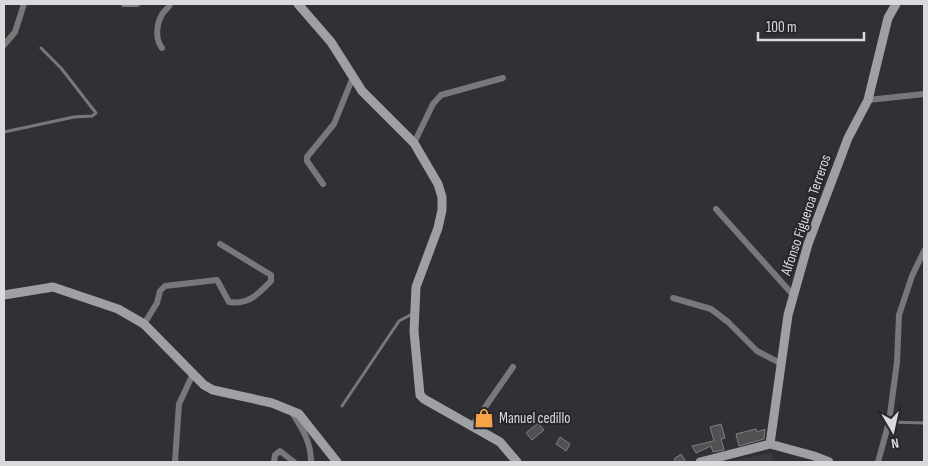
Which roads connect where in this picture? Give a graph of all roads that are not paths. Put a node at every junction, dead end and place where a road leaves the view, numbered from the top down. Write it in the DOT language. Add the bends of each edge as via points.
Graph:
graph roads {
  1 [pos="24,4"];
  2 [pos="124,4"];
  3 [pos="137,4"];
  4 [pos="170,4"];
  5 [pos="298,4"];
  6 [pos="896,4"];
  7 [pos="4,45"];
  8 [pos="41,48"];
  9 [pos="162,48"];
  10 [pos="353,76"];
  11 [pos="503,78"];
  12 [pos="924,94"];
  13 [pos="868,100"];
  14 [pos="4,132"];
  15 [pos="414,143"];
  16 [pos="323,184"];
  17 [pos="716,209"];
  18 [pos="220,244"];
  19 [pos="924,253"];
  20 [pos="4,295"];
  21 [pos="794,296"];
  22 [pos="674,298"];
  23 [pos="415,313"];
  24 [pos="144,324"];
  25 [pos="780,364"];
  26 [pos="513,367"];
  27 [pos="192,376"];
  28 [pos="342,406"];
  29 [pos="290,410"];
  30 [pos="889,422"];
  31 [pos="924,422"];
  32 [pos="472,426"];
  33 [pos="770,444"];
  34 [pos="175,462"];
  35 [pos="274,462"];
  36 [pos="294,462"];
  37 [pos="311,462"];
  38 [pos="337,462"];
  39 [pos="517,462"];
  40 [pos="700,462"];
  41 [pos="829,462"];
  42 [pos="878,462"];
  1 -- 7 [label="street" via="15,32"];
  2 -- 3 [label="street"];
  4 -- 9 [label="street" via="158,26 158,43"];
  5 -- 10 [label="street" via="331,42"];
  6 -- 13 [label="street, Alfonso Figueroa Terreros" via="888,18"];
  8 -- 14 [label="lane" via="62,68 96,114"];
  10 -- 15 [label="street" via="362,91"];
  10 -- 16 [label="street" via="334,124 307,157"];
  11 -- 15 [label="street" via="441,95 433,104"];
  12 -- 13 [label="street"];
  13 -- 21 [label="street, Alfonso Figueroa Terreros" via="848,138 808,244"];
  15 -- 23 [label="street" via="442,197 438,228 416,287"];
  17 -- 21 [label="street"];
  18 -- 24 [label="street" via="264,269 272,281 252,300 238,303 229,302 217,280 165,286"];
  19 -- 30 [label="street" via="912,276 899,315"];
  20 -- 24 [label="street" via="53,287 101,301"];
  21 -- 25 [label="street, Alfonso Figueroa Terreros"];
  22 -- 25 [label="street" via="711,310 757,351"];
  23 -- 28 [label="lane" via="399,321"];
  23 -- 32 [label="street" via="420,395"];
  24 -- 27 [label="street" via="165,343"];
  25 -- 33 [label="street, Alfonso Figueroa Terreros"];
  26 -- 32 [label="street"];
  27 -- 29 [label="street" via="212,390"];
  27 -- 34 [label="street" via="179,404"];
  29 -- 37 [label="street" via="307,437"];
  29 -- 38 [label="street" via="307,422"];
  30 -- 31 [label="lane"];
  30 -- 42 [label="street"];
  32 -- 39 [label="street" via="505,445"];
  33 -- 40 [label="street"];
  33 -- 41 [label="street"];
  35 -- 36 [label="street" via="280,451"];
}
